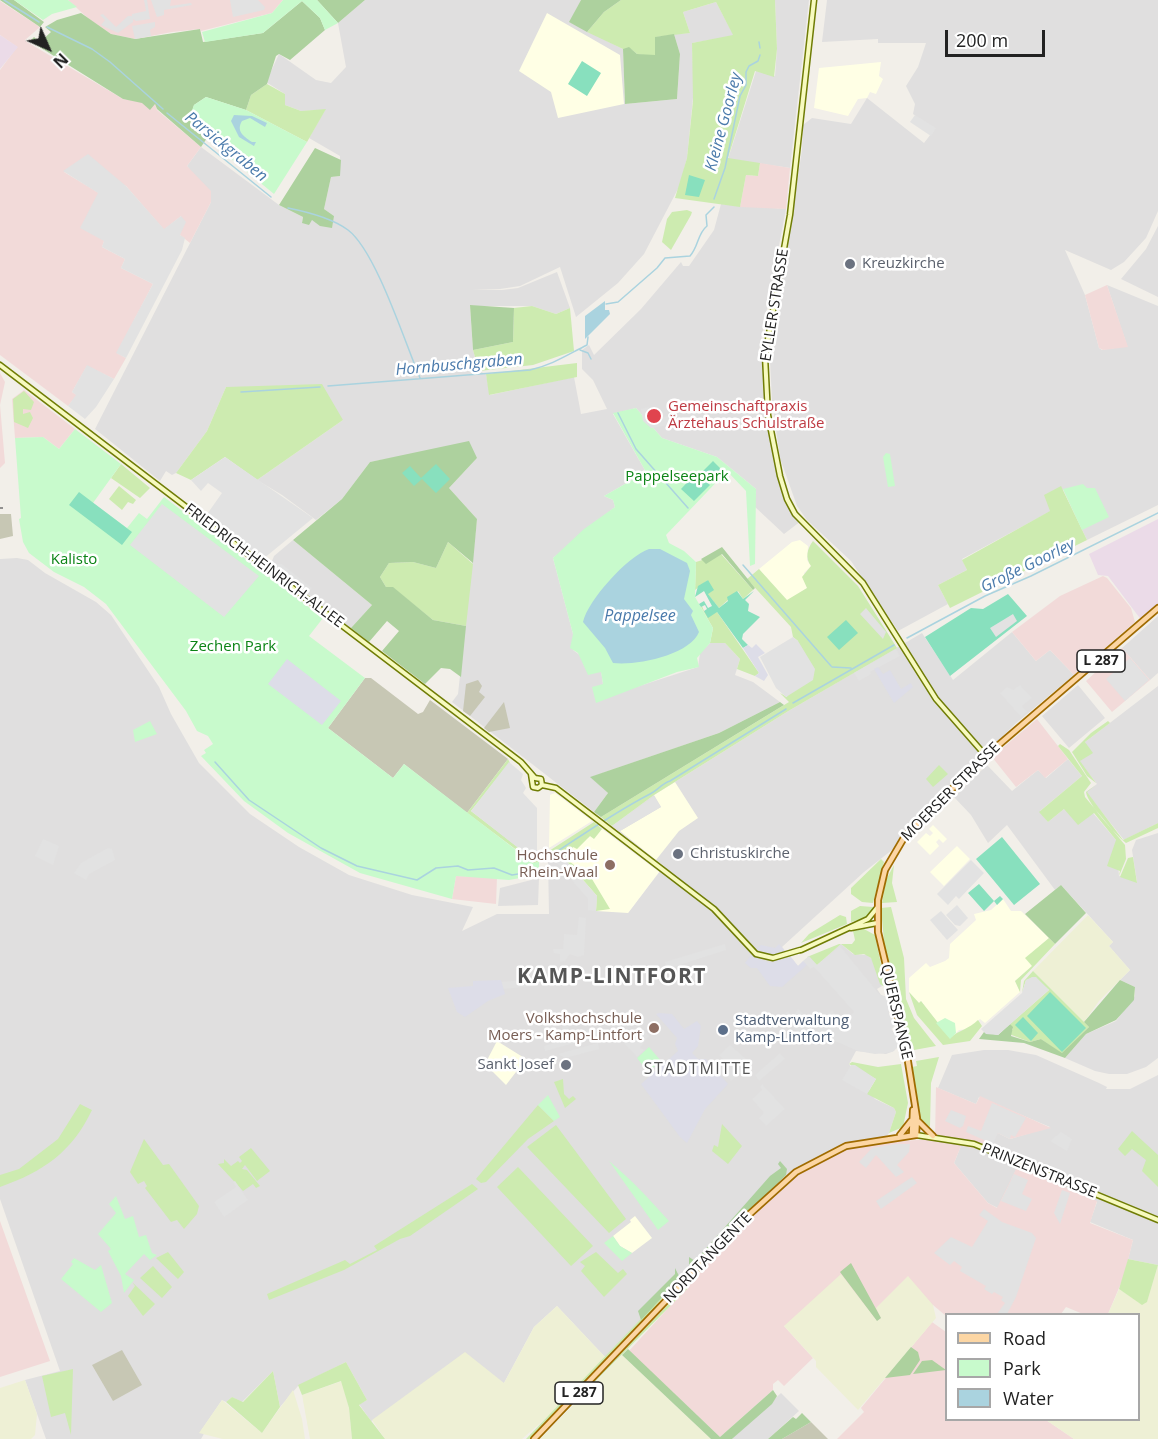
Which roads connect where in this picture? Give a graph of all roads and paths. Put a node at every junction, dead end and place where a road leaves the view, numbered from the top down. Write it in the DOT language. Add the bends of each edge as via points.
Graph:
graph roads {
  1 [pos="814,0"];
  2 [pos="0,365"];
  3 [pos="1158,608"];
  4 [pos="986,756"];
  5 [pos="534,779"];
  6 [pos="542,784"];
  7 [pos="878,908"];
  8 [pos="866,921"];
  9 [pos="877,923"];
  10 [pos="865,927"];
  11 [pos="847,928"];
  12 [pos="879,937"];
  13 [pos="915,1118"];
  14 [pos="914,1135"];
  15 [pos="900,1136"];
  16 [pos="933,1136"];
  17 [pos="1158,1220"];
  18 [pos="534,1439"];
  1 -- 4 [label="main road, EYLLER STRASSE" via="790,215 765,356 768,415 781,483 795,514 863,583 936,699"];
  2 -- 5 [label="main road, FRIEDRICH-HEINRICH-ALLEE" via="527,768"];
  3 -- 4 [label="main road, MOERSER STRASSE / L 287"];
  4 -- 7 [label="main road, MOERSER STRASSE / L 287" via="895,849 882,879"];
  5 -- 6 [label="main road" via="541,779"];
  5 -- 6 [label="main road" via="534,788"];
  6 -- 11 [label="main road" via="556,788 709,905 747,949 758,956 778,959"];
  7 -- 8 [label="main road"];
  7 -- 9 [label="main road, MOERSER STRASSE / L 287"];
  8 -- 9 [label="main road"];
  8 -- 11 [label="main road"];
  9 -- 10 [label="main road"];
  9 -- 12 [label="main road, QUERSPANGE / L 287"];
  10 -- 11 [label="main road"];
  10 -- 12 [label="main road"];
  12 -- 13 [label="main road, QUERSPANGE / L 287" via="906,1049"];
  13 -- 14 [label="main road, QUERSPANGE / L 287"];
  13 -- 15 [label="main road"];
  13 -- 16 [label="main road, L 287"];
  14 -- 15 [label="main road, NORDTANGENTE / L 287"];
  14 -- 16 [label="main road, PRINZENSTRASSE"];
  15 -- 18 [label="main road, NORDTANGENTE / L 287" via="846,1146 796,1172 743,1220"];
  16 -- 17 [label="main road, PRINZENSTRASSE" via="988,1149"];
}
